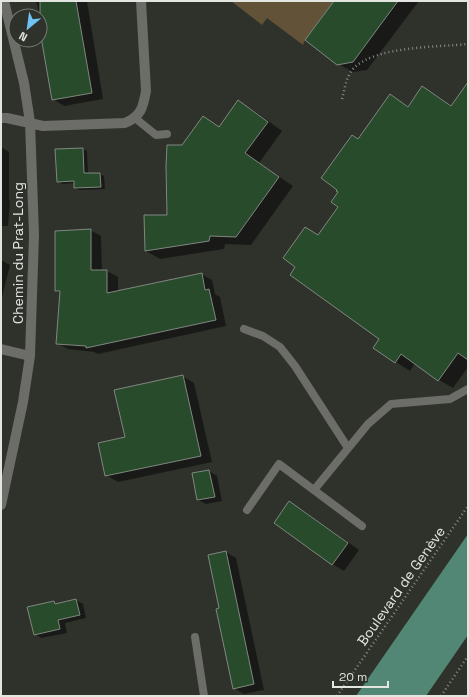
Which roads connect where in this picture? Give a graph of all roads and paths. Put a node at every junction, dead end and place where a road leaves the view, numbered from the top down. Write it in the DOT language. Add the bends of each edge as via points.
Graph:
graph roads {
  1 [pos="4,1"];
  2 [pos="141,1"];
  3 [pos="468,44"];
  4 [pos="342,99"];
  5 [pos="1,118"];
  6 [pos="135,118"];
  7 [pos="30,122"];
  8 [pos="167,134"];
  9 [pos="244,329"];
  10 [pos="1,349"];
  11 [pos="30,356"];
  12 [pos="468,389"];
  13 [pos="348,448"];
  14 [pos="314,490"];
  15 [pos="1,505"];
  16 [pos="468,506"];
  17 [pos="247,510"];
  18 [pos="362,526"];
  19 [pos="195,637"];
  20 [pos="468,656"];
  21 [pos="204,696"];
  22 [pos="337,696"];
  23 [pos="440,696"];
  1 -- 7 [label="street, Chemin du Prat-Long" via="24,83"];
  2 -- 6 [label="street" via="146,91 144,106"];
  3 -- 4 [label="path" via="394,51 367,59 354,67 346,79"];
  5 -- 7 [label="street"];
  6 -- 7 [label="street" via="125,123 42,126"];
  6 -- 8 [label="lane" via="156,135"];
  7 -- 11 [label="street, Chemin du Prat-Long" via="34,235"];
  9 -- 13 [label="lane" via="280,346"];
  10 -- 11 [label="street"];
  11 -- 15 [label="street, Chemin du Prat-Long"];
  12 -- 13 [label="lane" via="450,399 391,404 368,424"];
  13 -- 14 [label="lane"];
  14 -- 17 [label="lane" via="279,464"];
  14 -- 18 [label="lane"];
  16 -- 22 [label="path, Boulevard de Genève"];
  19 -- 21 [label="lane"];
  20 -- 23 [label="path"];
}
